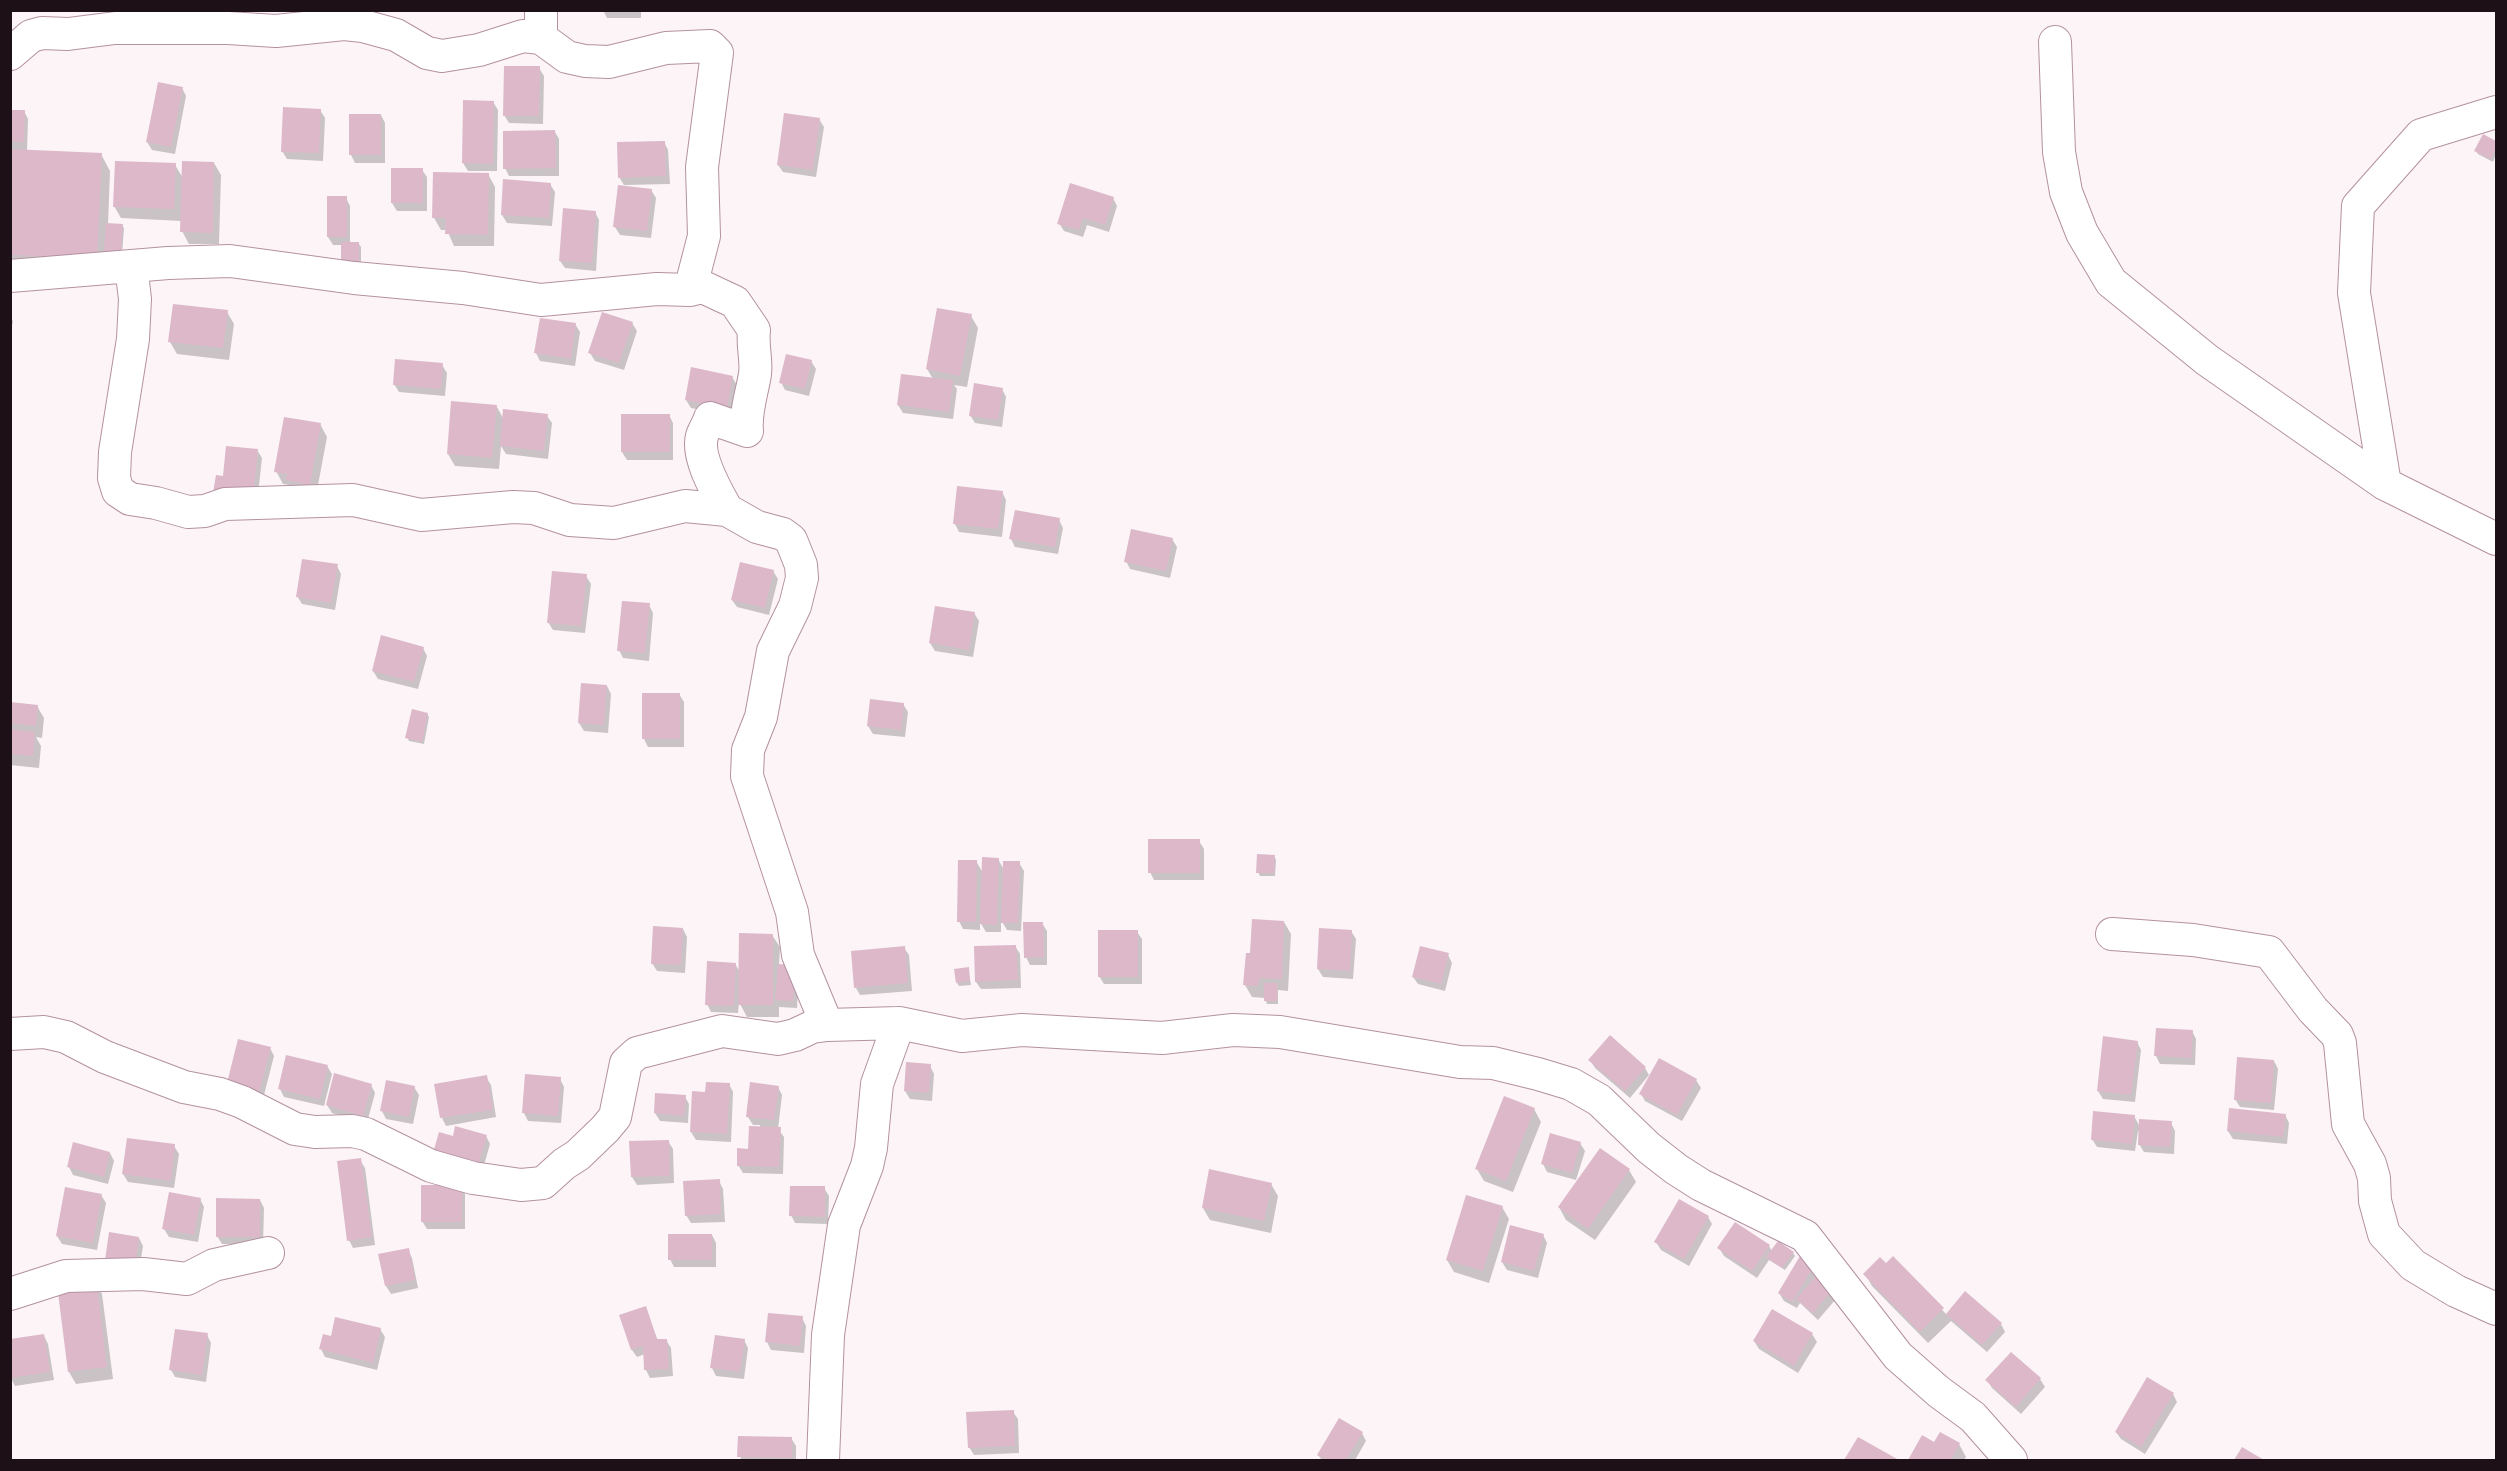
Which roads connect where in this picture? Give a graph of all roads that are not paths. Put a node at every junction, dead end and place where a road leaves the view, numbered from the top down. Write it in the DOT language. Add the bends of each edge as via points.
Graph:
graph roads {
  1 [pos="315,18"];
  2 [pos="231,19"];
  3 [pos="541,24"];
  4 [pos="2055,42"];
  5 [pos="10,54"];
  6 [pos="2496,112"];
  7 [pos="131,266"];
  8 [pos="10,276"];
  9 [pos="690,290"];
  10 [pos="2385,484"];
  11 [pos="727,510"];
  12 [pos="2496,539"];
  13 [pos="2112,934"];
  14 [pos="899,1023"];
  15 [pos="827,1025"];
  16 [pos="10,1034"];
  17 [pos="268,1253"];
  18 [pos="10,1294"];
  19 [pos="2496,1309"];
  20 [pos="823,1461"];
  21 [pos="2011,1461"];
  1 -- 2 [label="street" via="276,31"];
  1 -- 3 [label="street" via="378,29 427,53 442,56 479,50 523,36"];
  2 -- 5 [label="street" via="42,33 31,36"];
  3 -- 9 [label="street" via="567,57 585,61 609,62 666,48 710,46 717,53 702,167 704,236"];
  4 -- 10 [label="street" via="2059,152 2066,192 2082,233 2111,282 2207,360"];
  6 -- 10 [label="street" via="2421,135 2358,206 2354,293"];
  7 -- 8 [label="street"];
  7 -- 9 [label="street" via="230,261 541,300 657,289"];
  7 -- 11 [label="street" via="135,299 133,339 114,478 118,491 130,499 188,512 225,504 353,500 421,515 534,508 570,520 614,523 685,506"];
  9 -- 11 [label="street" via="703,287 735,302 754,330 755,372 747,431 710,418 702,436 704,463"];
  10 -- 12 [label="street"];
  11 -- 15 [label="street" via="791,540 801,566 795,606 773,651 761,717 748,750 747,776 792,912 798,955"];
  13 -- 19 [label="street" via="2204,941 2269,952 2337,1035 2348,1125 2370,1164 2374,1201 2385,1234 2414,1265 2456,1291"];
  14 -- 15 [label="street"];
  14 -- 20 [label="street" via="877,1084 867,1166 844,1225 828,1335"];
  14 -- 21 [label="street" via="962,1036 1022,1030 1162,1038 1233,1030 1280,1032 1460,1062 1494,1063 1571,1084 1599,1100 1676,1169 1805,1236 1899,1356 1973,1418"];
  15 -- 16 [label="street" via="778,1039 722,1031 637,1053 626,1063 615,1117 605,1129 543,1183 521,1185 473,1178 431,1166 366,1134 295,1129 242,1102 184,1087 105,1057 66,1037 44,1032"];
  17 -- 18 [label="street" via="214,1265 187,1279 143,1274 66,1276"];
}
